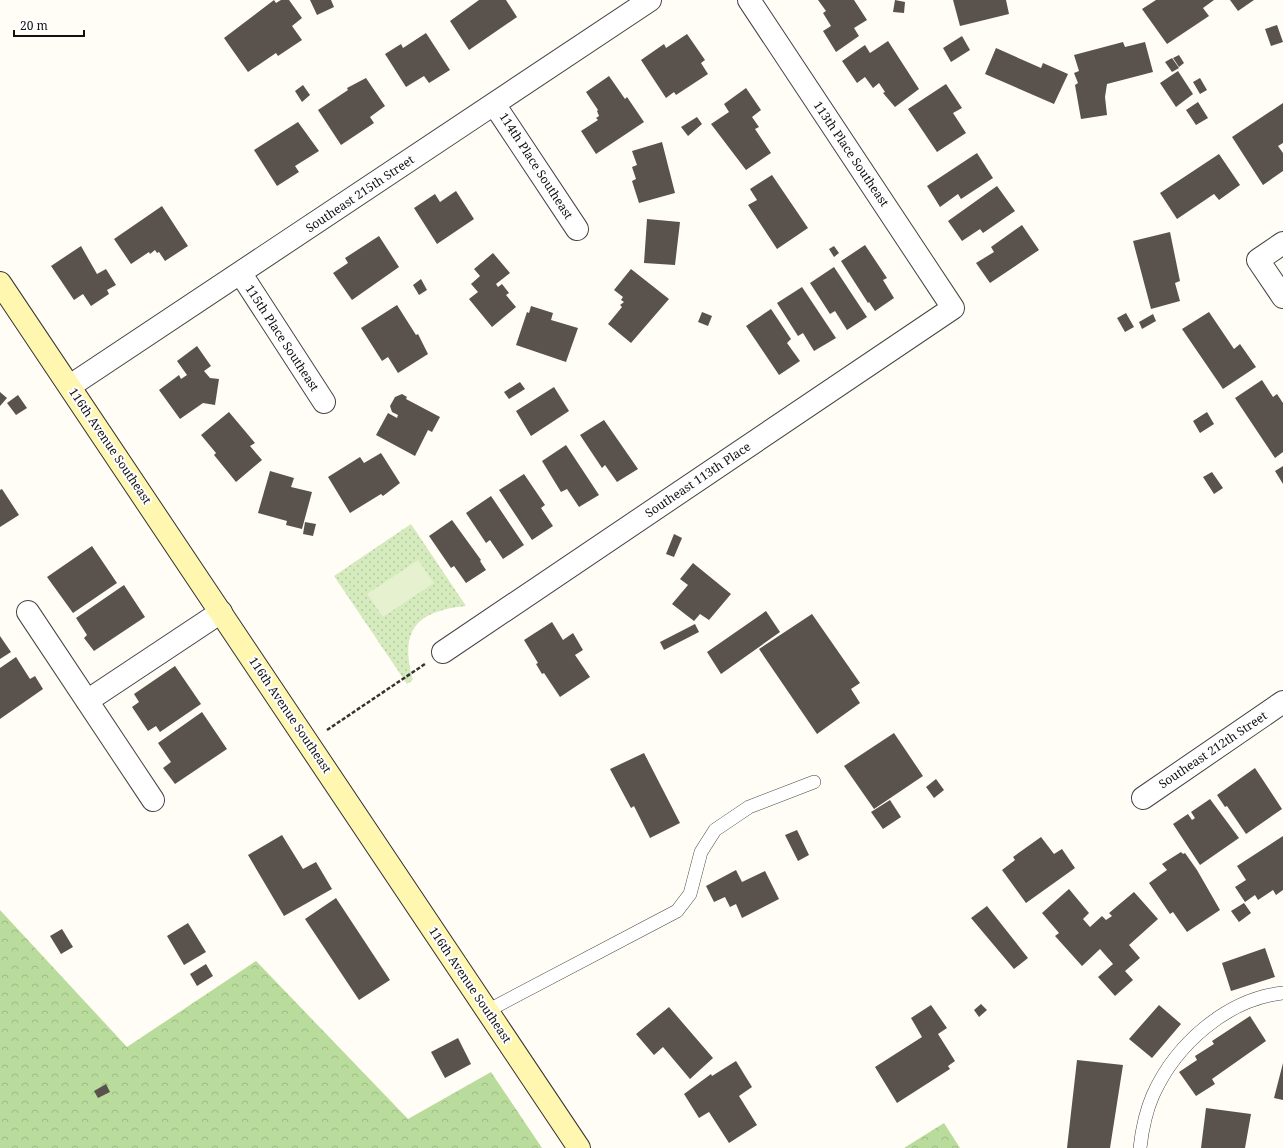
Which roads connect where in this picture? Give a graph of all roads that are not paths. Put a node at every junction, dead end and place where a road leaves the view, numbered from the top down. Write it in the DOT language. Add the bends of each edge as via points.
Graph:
graph roads {
  1 [pos="650,0"];
  2 [pos="749,0"];
  3 [pos="494,104"];
  4 [pos="577,229"];
  5 [pos="1283,243"];
  6 [pos="241,274"];
  7 [pos="0,283"];
  8 [pos="1283,297"];
  9 [pos="954,308"];
  10 [pos="70,386"];
  11 [pos="324,402"];
  12 [pos="28,612"];
  13 [pos="221,612"];
  14 [pos="443,652"];
  15 [pos="87,701"];
  16 [pos="1283,702"];
  17 [pos="814,782"];
  18 [pos="1143,798"];
  19 [pos="153,800"];
  20 [pos="1283,993"];
  21 [pos="487,1011"];
  22 [pos="579,1148"];
  23 [pos="1140,1148"];
  1 -- 3 [label="street, Southeast 215th Street"];
  2 -- 9 [label="street, 113th Place Southeast"];
  3 -- 4 [label="street, 114th Place Southeast"];
  3 -- 6 [label="street, Southeast 215th Street"];
  5 -- 8 [label="street" via="1258,260"];
  6 -- 10 [label="street, Southeast 215th Street"];
  6 -- 11 [label="street, 115th Place Southeast"];
  7 -- 10 [label="main road, 116th Avenue Southeast"];
  9 -- 14 [label="street, Southeast 113th Place"];
  10 -- 13 [label="main road, 116th Avenue Southeast"];
  12 -- 15 [label="street"];
  13 -- 15 [label="street"];
  13 -- 21 [label="main road, 116th Avenue Southeast"];
  15 -- 19 [label="street"];
  16 -- 18 [label="street, Southeast 212th Street"];
  17 -- 21 [label="lane" via="750,807 715,830 701,852 690,894 677,911"];
  20 -- 23 [label="lane" via="1246,1002 1222,1015 1182,1050 1153,1094"];
  21 -- 22 [label="main road, 116th Avenue Southeast"];
}
